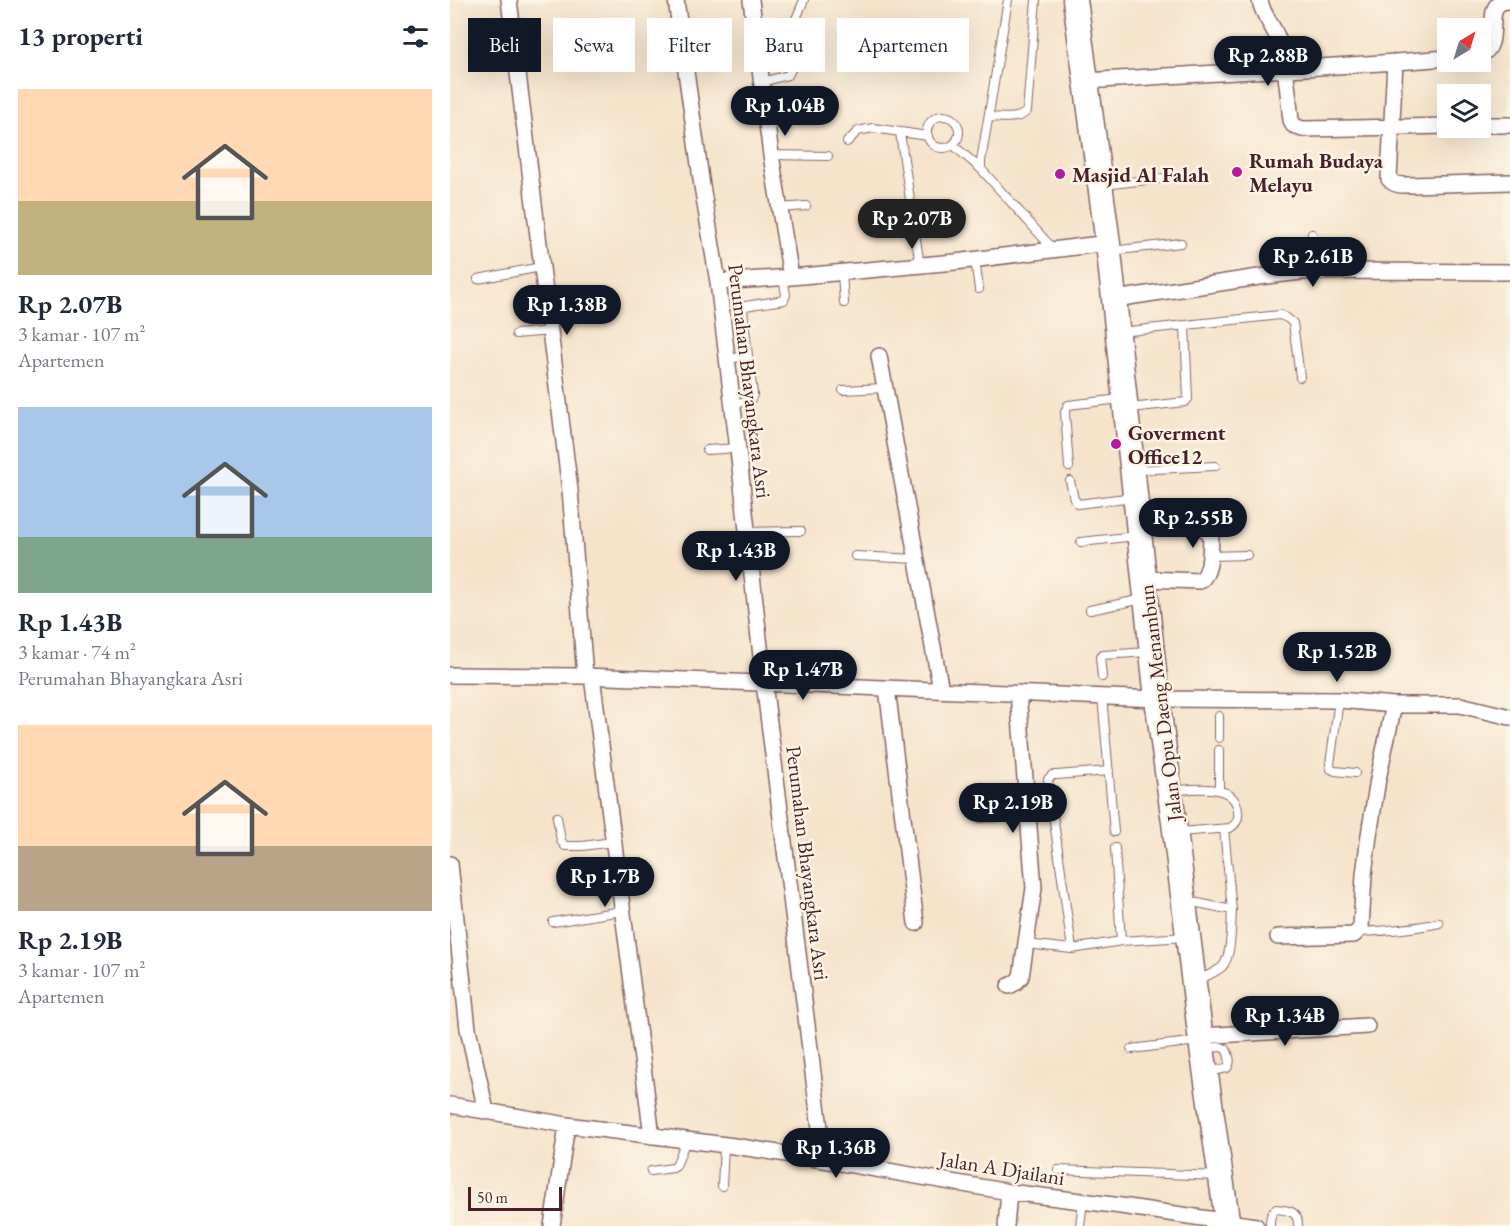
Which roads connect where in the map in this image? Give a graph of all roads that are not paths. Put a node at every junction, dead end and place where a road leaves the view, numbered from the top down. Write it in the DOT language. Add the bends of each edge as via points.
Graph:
graph roads {
  1 [pos="509,0"];
  2 [pos="676,0"];
  3 [pos="751,0"];
  4 [pos="804,0"];
  5 [pos="1008,0"];
  6 [pos="1036,0"];
  7 [pos="1075,0"];
  8 [pos="1260,0"];
  9 [pos="1510,1"];
  10 [pos="1491,43"];
  11 [pos="1437,59"];
  12 [pos="1395,62"];
  13 [pos="1285,70"];
  14 [pos="1087,81"];
  15 [pos="762,82"];
  16 [pos="989,117"];
  17 [pos="1510,124"];
  18 [pos="1491,125"];
  19 [pos="1437,126"];
  20 [pos="1392,128"];
  21 [pos="900,133"];
  22 [pos="928,136"];
  23 [pos="847,142"];
  24 [pos="953,145"];
  25 [pos="771,155"];
  26 [pos="828,156"];
  27 [pos="981,169"];
  28 [pos="1165,178"];
  29 [pos="1510,182"];
  30 [pos="1101,185"];
  31 [pos="806,206"];
  32 [pos="780,207"];
  33 [pos="1312,234"];
  34 [pos="1181,243"];
  35 [pos="1109,247"];
  36 [pos="1054,250"];
  37 [pos="975,260"];
  38 [pos="920,266"];
  39 [pos="542,267"];
  40 [pos="1316,272"];
  41 [pos="1510,272"];
  42 [pos="842,273"];
  43 [pos="787,278"];
  44 [pos="478,279"];
  45 [pos="718,282"];
  46 [pos="979,289"];
  47 [pos="1115,299"];
  48 [pos="844,303"];
  49 [pos="1185,326"];
  50 [pos="550,331"];
  51 [pos="1118,332"];
  52 [pos="516,334"];
  53 [pos="748,356"];
  54 [pos="879,356"];
  55 [pos="727,358"];
  56 [pos="1300,377"];
  57 [pos="885,388"];
  58 [pos="843,390"];
  59 [pos="732,403"];
  60 [pos="1126,403"];
  61 [pos="738,448"];
  62 [pos="707,450"];
  63 [pos="1215,466"];
  64 [pos="1069,467"];
  65 [pos="1133,470"];
  66 [pos="1070,482"];
  67 [pos="1136,497"];
  68 [pos="801,531"];
  69 [pos="1140,531"];
  70 [pos="747,532"];
  71 [pos="1081,542"];
  72 [pos="1247,555"];
  73 [pos="855,556"];
  74 [pos="1209,556"];
  75 [pos="917,560"];
  76 [pos="1146,589"];
  77 [pos="1090,610"];
  78 [pos="1153,652"];
  79 [pos="450,675"];
  80 [pos="588,676"];
  81 [pos="1102,677"];
  82 [pos="764,684"];
  83 [pos="887,688"];
  84 [pos="941,690"];
  85 [pos="1018,693"];
  86 [pos="1102,696"];
  87 [pos="1157,699"];
  88 [pos="1340,700"];
  89 [pos="1394,705"];
  90 [pos="1219,716"];
  91 [pos="1510,717"];
  92 [pos="1219,738"];
  93 [pos="1219,750"];
  94 [pos="1109,771"];
  95 [pos="1355,773"];
  96 [pos="1170,790"];
  97 [pos="1220,790"];
  98 [pos="1028,816"];
  99 [pos="557,817"];
  100 [pos="978,818"];
  101 [pos="1224,828"];
  102 [pos="1114,832"];
  103 [pos="1176,832"];
  104 [pos="614,842"];
  105 [pos="1115,848"];
  106 [pos="640,863"];
  107 [pos="450,864"];
  108 [pos="616,864"];
  109 [pos="1184,900"];
  110 [pos="1232,910"];
  111 [pos="622,911"];
  112 [pos="553,922"];
  113 [pos="916,923"];
  114 [pos="1439,923"];
  115 [pos="1358,932"];
  116 [pos="1188,937"];
  117 [pos="1278,937"];
  118 [pos="1121,941"];
  119 [pos="1026,944"];
  120 [pos="1072,949"];
  121 [pos="1194,982"];
  122 [pos="1009,986"];
  123 [pos="1367,1026"];
  124 [pos="1201,1042"];
  125 [pos="1131,1049"];
  126 [pos="450,1105"];
  127 [pos="486,1111"];
  128 [pos="567,1125"];
  129 [pos="652,1136"];
  130 [pos="686,1140"];
  131 [pos="724,1145"];
  132 [pos="824,1160"];
  133 [pos="1058,1170"];
  134 [pos="651,1171"];
  135 [pos="1221,1176"];
  136 [pos="722,1186"];
  137 [pos="1009,1192"];
  138 [pos="1083,1201"];
  139 [pos="1194,1221"];
  140 [pos="1228,1224"];
  141 [pos="552,1226"];
  142 [pos="1006,1226"];
  143 [pos="1080,1226"];
  144 [pos="1256,1226"];
  145 [pos="1270,1226"];
  146 [pos="1298,1226"];
  1 -- 39 [label="street"];
  2 -- 45 [label="street, Perumahan Bhayangkara Asri"];
  3 -- 15 [label="street"];
  4 -- 15 [label="lane" via="789,33 792,68 788,75"];
  5 -- 16 [label="lane"];
  6 -- 16 [label="lane" via="1027,111 1018,117"];
  7 -- 14 [label="highway, Jalan Opu Daeng Menambun"];
  8 -- 13 [label="street" via="1278,39"];
  9 -- 10 [label="street" via="1504,0 1494,8"];
  11 -- 12 [label="street"];
  12 -- 13 [label="street"];
  12 -- 20 [label="street"];
  13 -- 14 [label="street"];
  13 -- 20 [label="street" via="1291,120 1297,128"];
  14 -- 30 [label="highway, Jalan Opu Daeng Menambun"];
  15 -- 25 [label="street"];
  16 -- 27 [label="lane"];
  17 -- 18 [label="street"];
  19 -- 20 [label="street"];
  20 -- 29 [label="street" via="1389,179 1394,183"];
  21 -- 22 [label="lane"];
  21 -- 23 [label="lane" via="865,129"];
  21 -- 38 [label="lane"];
  22 -- 24 [label="lane" via="934,146"];
  22 -- 24 [label="lane" via="931,122 938,116 948,116 959,130"];
  24 -- 27 [label="lane"];
  25 -- 26 [label="lane"];
  25 -- 32 [label="street"];
  27 -- 36 [label="lane"];
  28 -- 30 [label="lane"];
  30 -- 35 [label="highway, Jalan Opu Daeng Menambun"];
  31 -- 32 [label="lane"];
  32 -- 43 [label="street"];
  33 -- 40 [label="lane"];
  34 -- 35 [label="lane"];
  35 -- 36 [label="street"];
  35 -- 47 [label="highway, Jalan Opu Daeng Menambun"];
  36 -- 37 [label="street"];
  37 -- 38 [label="street"];
  37 -- 46 [label="lane"];
  38 -- 42 [label="street"];
  39 -- 44 [label="lane"];
  39 -- 50 [label="street"];
  40 -- 41 [label="street"];
  40 -- 47 [label="street"];
  42 -- 43 [label="street"];
  42 -- 48 [label="lane"];
  43 -- 45 [label="street"];
  43 -- 53 [label="lane" via="784,300 745,306"];
  45 -- 55 [label="street, Perumahan Bhayangkara Asri"];
  47 -- 51 [label="highway, Jalan Opu Daeng Menambun"];
  49 -- 51 [label="lane"];
  49 -- 56 [label="lane" via="1280,315 1287,318 1293,323"];
  49 -- 60 [label="lane" via="1188,399"];
  50 -- 52 [label="lane"];
  50 -- 80 [label="street"];
  51 -- 60 [label="highway, Jalan Opu Daeng Menambun"];
  53 -- 55 [label="lane"];
  53 -- 59 [label="lane" via="753,398"];
  54 -- 57 [label="street"];
  55 -- 59 [label="street, Perumahan Bhayangkara Asri"];
  57 -- 58 [label="lane"];
  57 -- 75 [label="street"];
  59 -- 61 [label="street, Perumahan Bhayangkara Asri"];
  60 -- 64 [label="lane" via="1068,405 1065,412"];
  60 -- 65 [label="highway, Jalan Opu Daeng Menambun"];
  61 -- 62 [label="lane"];
  61 -- 70 [label="street, Perumahan Bhayangkara Asri"];
  63 -- 65 [label="lane"];
  65 -- 67 [label="highway, Jalan Opu Daeng Menambun"];
  66 -- 67 [label="lane" via="1078,504"];
  67 -- 69 [label="highway, Jalan Opu Daeng Menambun"];
  68 -- 70 [label="lane"];
  69 -- 71 [label="lane"];
  69 -- 74 [label="street" via="1201,525 1209,532"];
  69 -- 76 [label="highway, Jalan Opu Daeng Menambun"];
  70 -- 82 [label="street, Perumahan Bhayangkara Asri"];
  72 -- 74 [label="lane"];
  73 -- 75 [label="lane"];
  74 -- 76 [label="street" via="1208,571 1200,581"];
  75 -- 84 [label="street"];
  76 -- 77 [label="lane"];
  76 -- 78 [label="highway, Jalan Opu Daeng Menambun"];
  78 -- 81 [label="lane" via="1103,655"];
  78 -- 87 [label="highway, Jalan Opu Daeng Menambun"];
  79 -- 80 [label="street"];
  80 -- 82 [label="street"];
  80 -- 104 [label="street"];
  82 -- 83 [label="street"];
  82 -- 132 [label="street, Perumahan Bhayangkara Asri"];
  83 -- 84 [label="street"];
  83 -- 113 [label="street"];
  84 -- 85 [label="street"];
  85 -- 86 [label="street"];
  85 -- 98 [label="street"];
  86 -- 87 [label="street"];
  86 -- 94 [label="lane"];
  87 -- 88 [label="street"];
  87 -- 96 [label="highway, Jalan Opu Daeng Menambun"];
  88 -- 89 [label="street"];
  88 -- 95 [label="lane" via="1331,769"];
  89 -- 91 [label="street" via="1460,705"];
  89 -- 115 [label="street" via="1369,835 1362,924"];
  90 -- 92 [label="lane"];
  93 -- 97 [label="lane"];
  94 -- 102 [label="lane"];
  94 -- 120 [label="lane" via="1052,775 1048,779"];
  96 -- 97 [label="lane"];
  96 -- 103 [label="highway, Jalan Opu Daeng Menambun"];
  97 -- 101 [label="lane" via="1230,794 1238,809 1235,826"];
  98 -- 100 [label="lane"];
  98 -- 119 [label="street" via="1034,888"];
  99 -- 104 [label="lane" via="565,846"];
  101 -- 103 [label="lane"];
  101 -- 110 [label="lane"];
  103 -- 109 [label="highway, Jalan Opu Daeng Menambun"];
  104 -- 108 [label="street"];
  105 -- 118 [label="lane"];
  106 -- 108 [label="lane"];
  107 -- 127 [label="street" via="468,1029"];
  108 -- 111 [label="street"];
  109 -- 110 [label="lane"];
  109 -- 116 [label="highway, Jalan Opu Daeng Menambun"];
  110 -- 121 [label="lane" via="1225,963"];
  111 -- 112 [label="lane"];
  111 -- 129 [label="street"];
  114 -- 115 [label="lane"];
  115 -- 117 [label="street"];
  116 -- 118 [label="lane"];
  116 -- 121 [label="highway, Jalan Opu Daeng Menambun"];
  118 -- 120 [label="lane"];
  119 -- 120 [label="lane"];
  119 -- 122 [label="street" via="1021,977"];
  121 -- 124 [label="highway, Jalan Opu Daeng Menambun"];
  123 -- 124 [label="street"];
  124 -- 125 [label="lane"];
  124 -- 135 [label="highway, Jalan Opu Daeng Menambun"];
  126 -- 127 [label="street, Jalan A Djailani"];
  127 -- 128 [label="street, Jalan A Djailani"];
  128 -- 129 [label="street, Jalan A Djailani"];
  128 -- 141 [label="street"];
  129 -- 130 [label="street, Jalan A Djailani"];
  130 -- 131 [label="street, Jalan A Djailani"];
  130 -- 134 [label="lane" via="676,1166"];
  131 -- 132 [label="street, Jalan A Djailani"];
  131 -- 136 [label="lane"];
  132 -- 137 [label="street, Jalan A Djailani"];
  133 -- 135 [label="lane"];
  135 -- 140 [label="highway, Jalan Opu Daeng Menambun"];
  137 -- 138 [label="street, Jalan A Djailani"];
  137 -- 142 [label="street"];
  138 -- 139 [label="street, Jalan A Djailani"];
  138 -- 143 [label="lane"];
  139 -- 140 [label="street, Jalan A Djailani"];
  140 -- 144 [label="street, Jalan A Djailani"];
  145 -- 146 [label="lane" via="1276,1209 1296,1215"];
}
